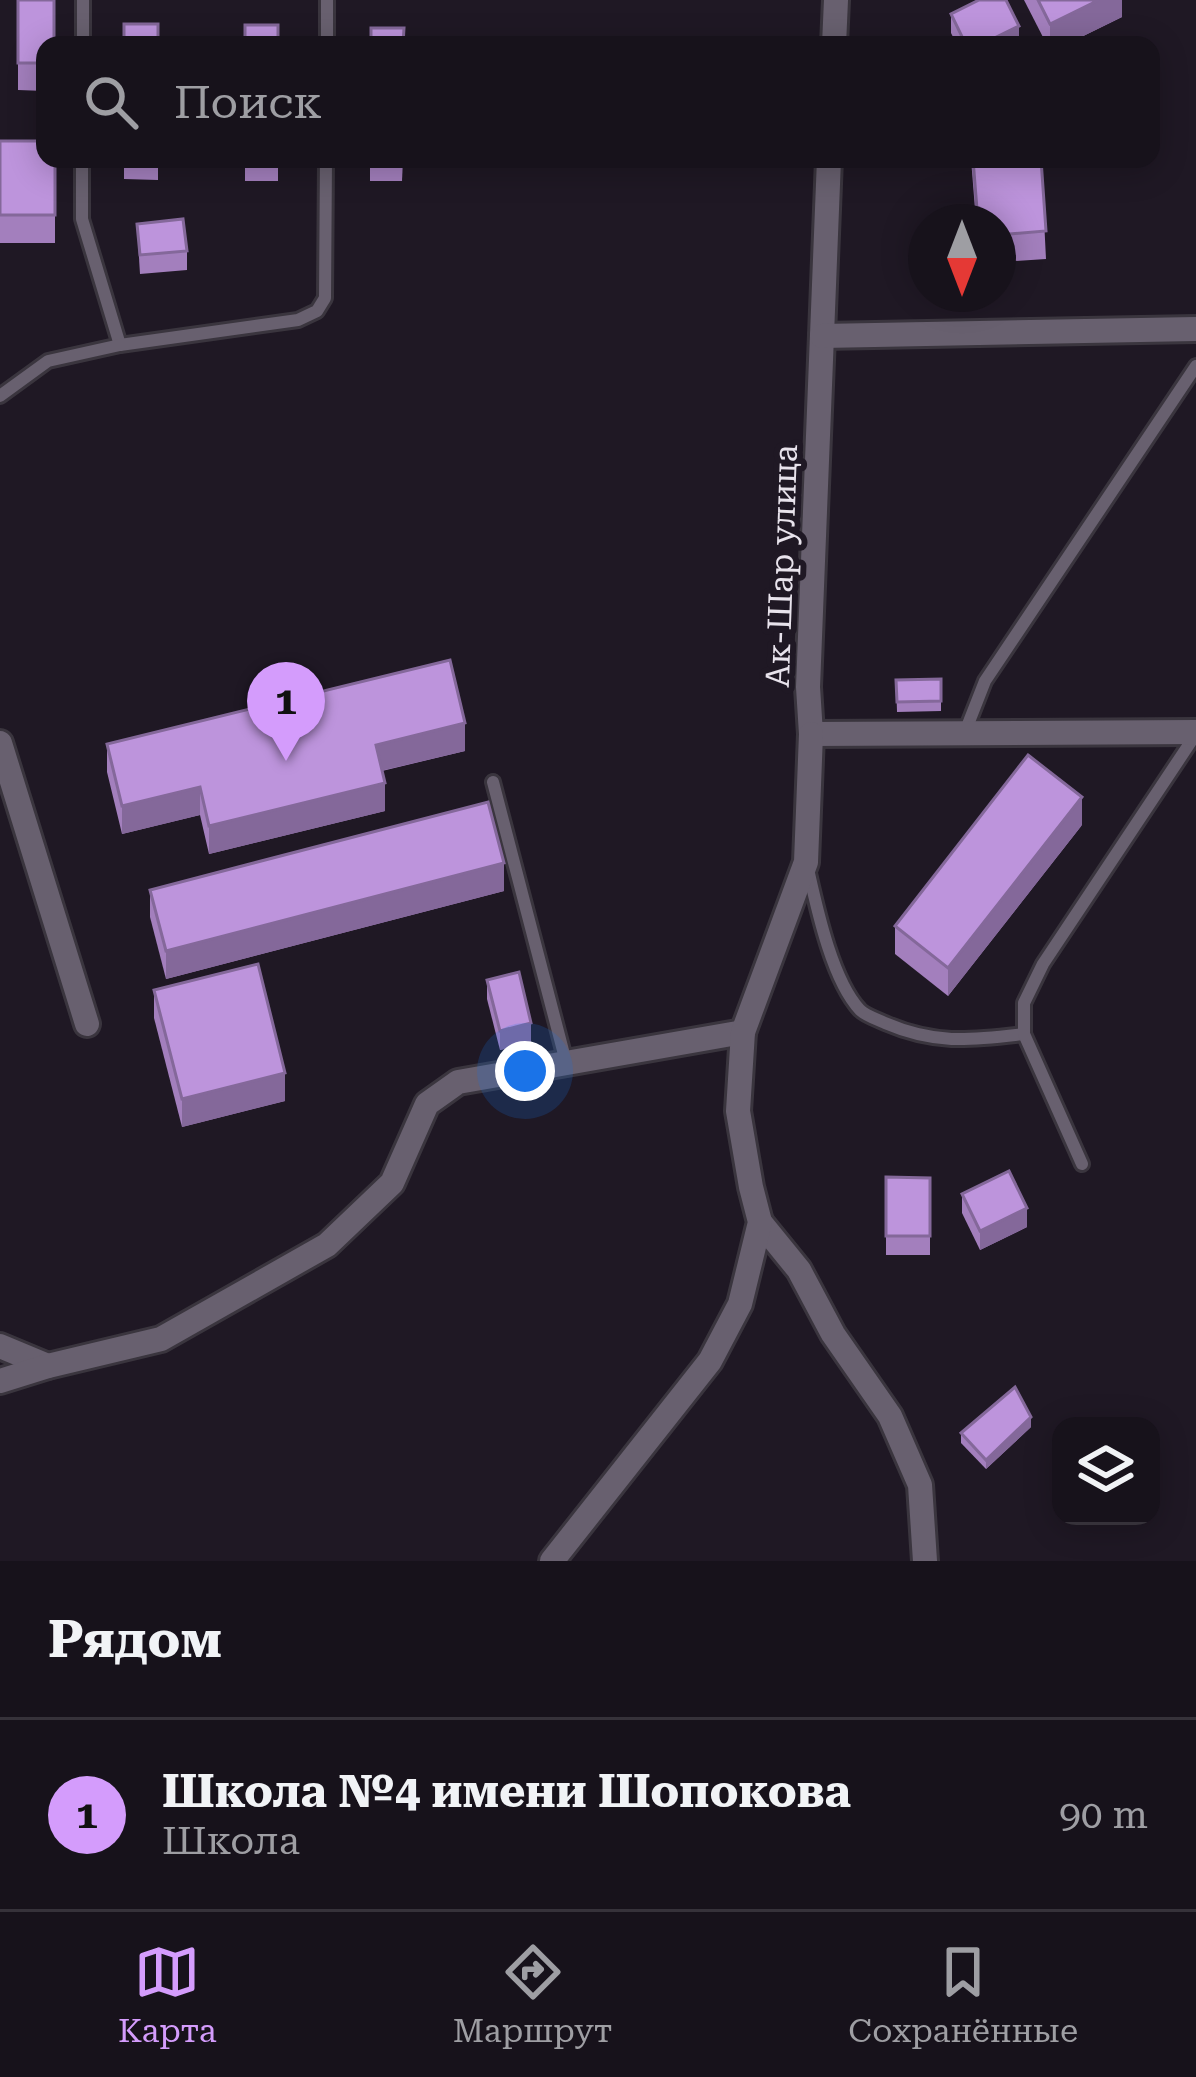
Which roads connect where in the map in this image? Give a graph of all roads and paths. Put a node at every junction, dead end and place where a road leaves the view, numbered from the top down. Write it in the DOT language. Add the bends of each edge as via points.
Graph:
graph roads {
  1 [pos="83,0"];
  2 [pos="327,0"];
  3 [pos="836,0"];
  4 [pos="83,36"];
  5 [pos="327,36"];
  6 [pos="834,36"];
  7 [pos="82,168"];
  8 [pos="326,168"];
  9 [pos="829,168"];
  10 [pos="1196,329"];
  11 [pos="822,336"];
  12 [pos="120,345"];
  13 [pos="1196,366"];
  14 [pos="0,396"];
  15 [pos="965,732"];
  16 [pos="1196,733"];
  17 [pos="811,734"];
  18 [pos="0,743"];
  19 [pos="493,782"];
  20 [pos="806,862"];
  21 [pos="87,1024"];
  22 [pos="743,1032"];
  23 [pos="1024,1034"];
  24 [pos="566,1064"];
  25 [pos="1082,1164"];
  26 [pos="760,1222"];
  27 [pos="0,1346"];
  28 [pos="48,1366"];
  29 [pos="0,1381"];
  30 [pos="553,1561"];
  31 [pos="925,1561"];
  1 -- 4 [label="lane"];
  2 -- 5 [label="lane"];
  3 -- 6 [label="street"];
  7 -- 12 [label="lane" via="82,219"];
  8 -- 12 [label="lane" via="326,298 316,311"];
  9 -- 11 [label="street, Ак-Шар улица"];
  10 -- 11 [label="street"];
  11 -- 17 [label="street, Ак-Шар улица"];
  12 -- 14 [label="lane" via="48,362"];
  13 -- 15 [label="lane" via="985,681"];
  15 -- 16 [label="street, Ак-Шар улица"];
  15 -- 17 [label="street, Ак-Шар улица"];
  16 -- 23 [label="lane" via="1042,964 1024,1003"];
  17 -- 20 [label="street"];
  18 -- 21 [label="street"];
  19 -- 24 [label="lane"];
  20 -- 22 [label="street"];
  20 -- 23 [label="lane" via="836,969 862,1012 913,1035 962,1041"];
  22 -- 24 [label="street"];
  22 -- 26 [label="street" via="738,1111"];
  23 -- 25 [label="lane"];
  24 -- 28 [label="street" via="458,1082 427,1104 392,1183 327,1245 161,1339"];
  26 -- 30 [label="street" via="740,1304 710,1361"];
  26 -- 31 [label="street" via="890,1416 920,1485"];
  27 -- 28 [label="street"];
  28 -- 29 [label="street"];
}
